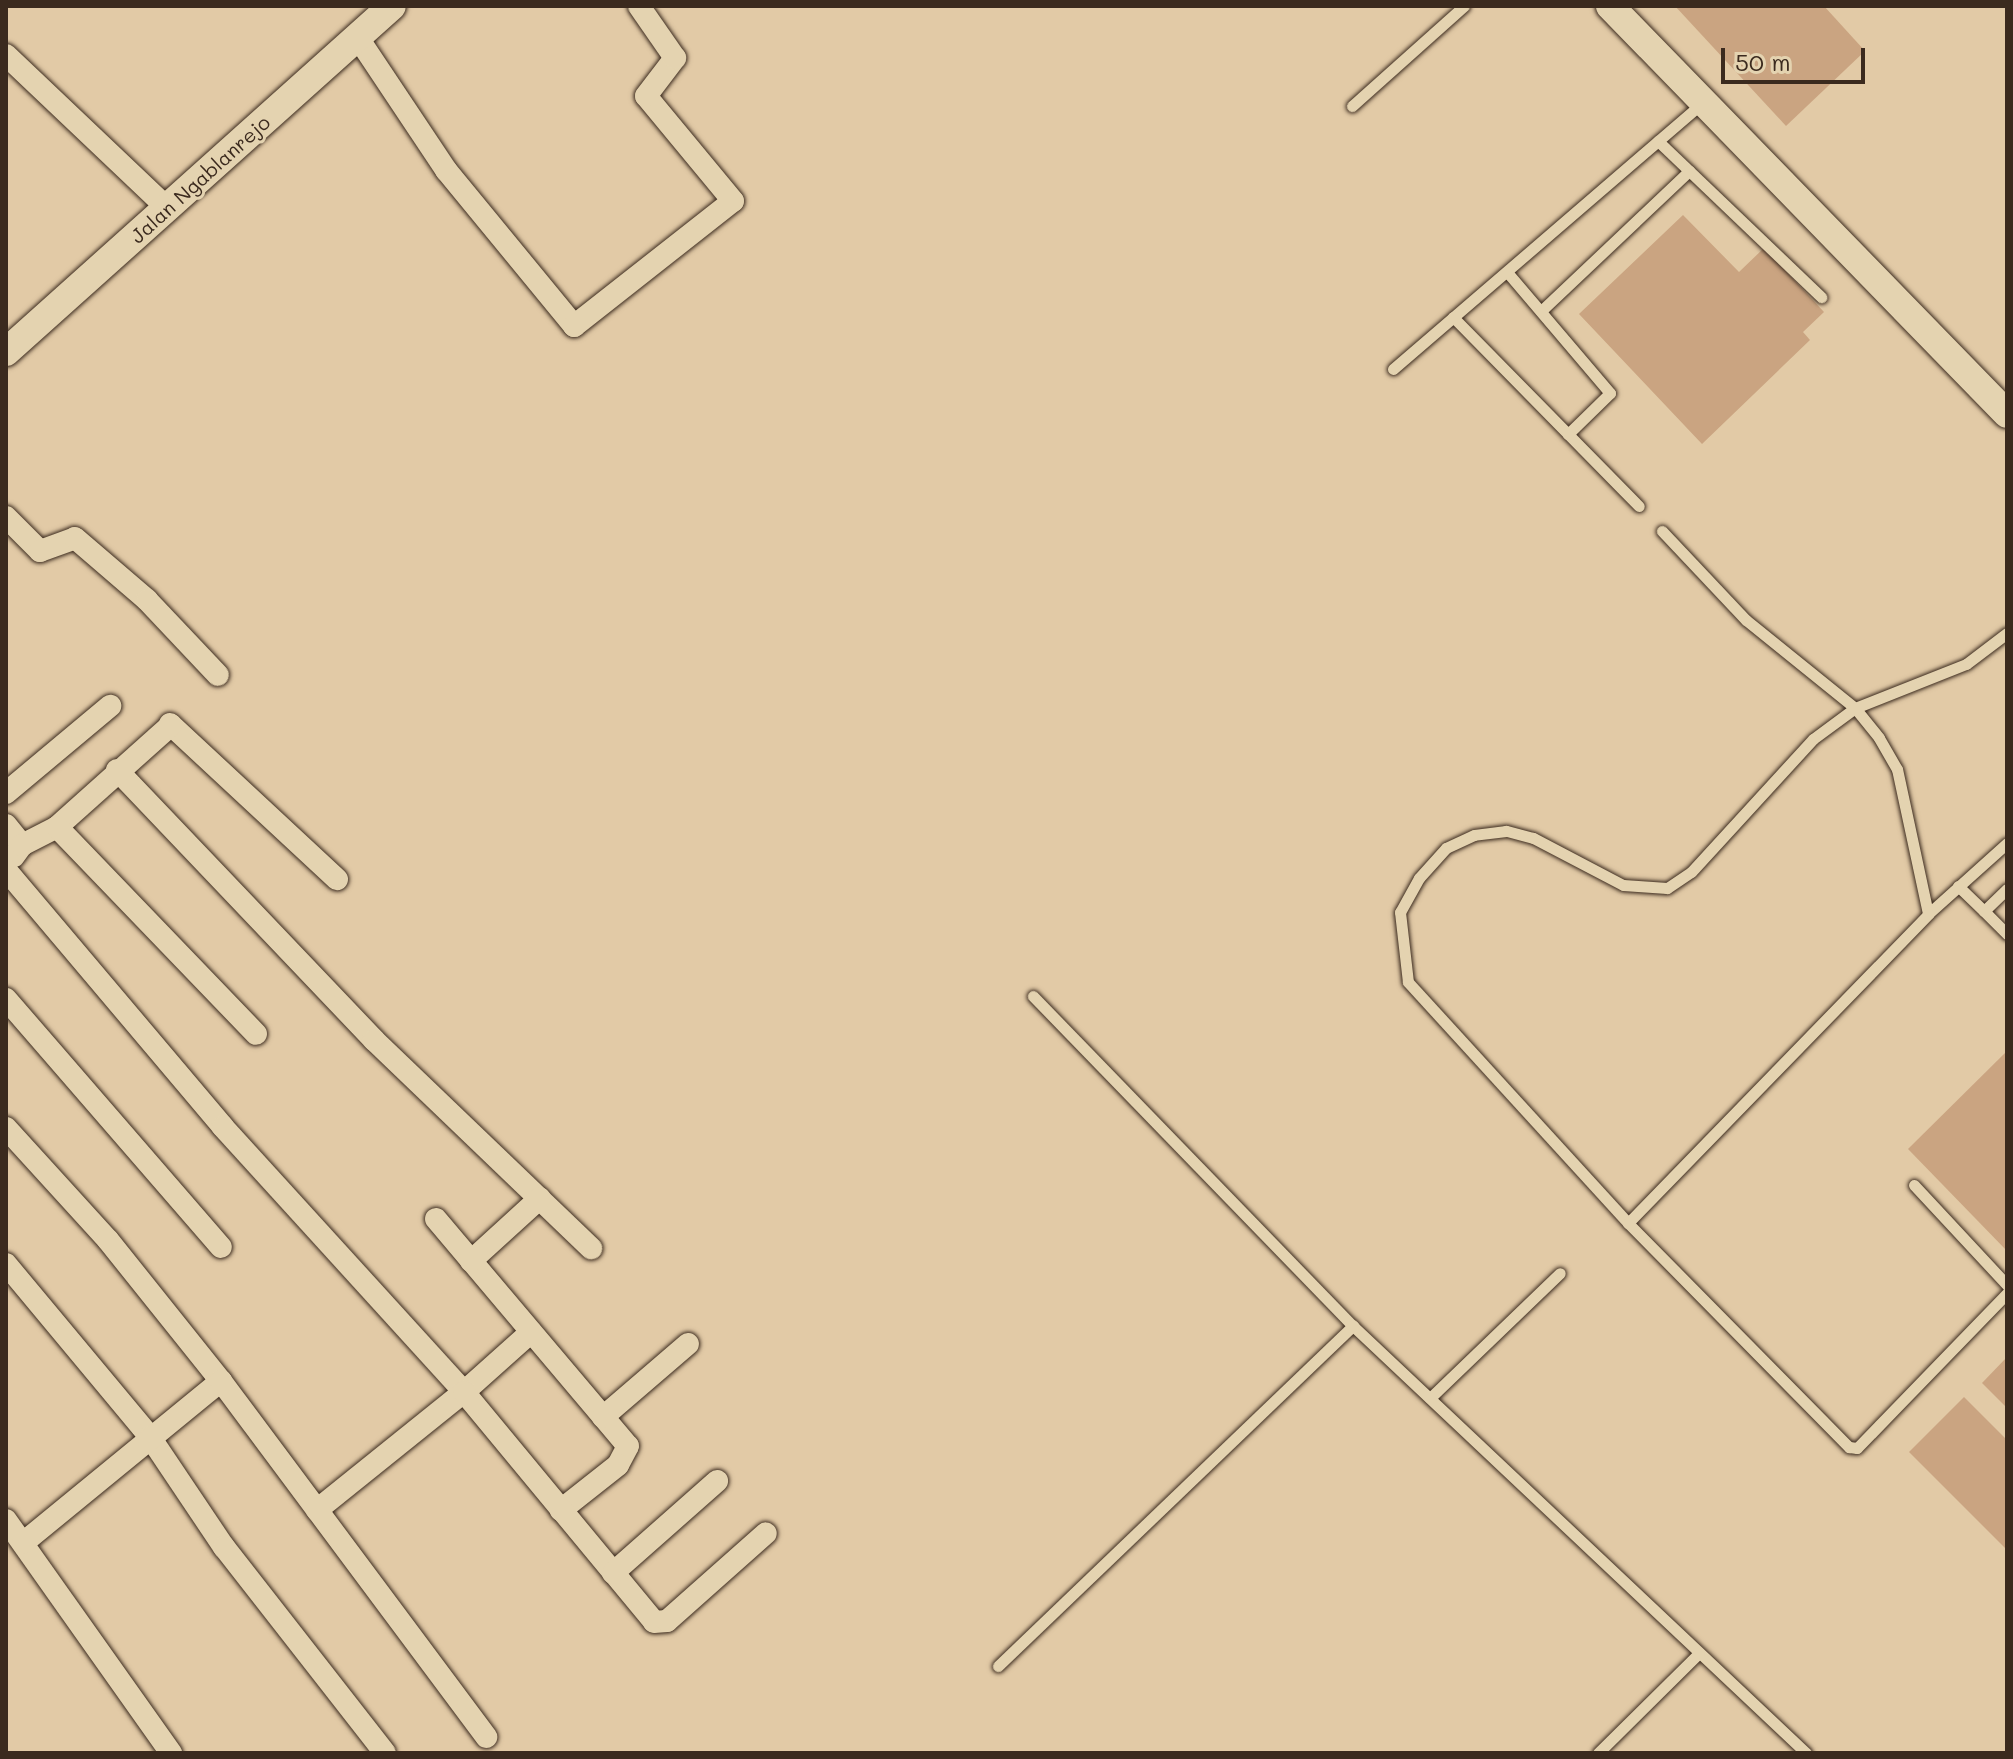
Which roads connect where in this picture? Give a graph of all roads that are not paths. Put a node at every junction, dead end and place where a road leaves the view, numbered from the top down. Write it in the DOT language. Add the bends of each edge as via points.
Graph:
graph roads {
  1 [pos="391,6"];
  2 [pos="639,6"];
  3 [pos="1464,6"];
  4 [pos="1610,6"];
  5 [pos="358,38"];
  6 [pos="6,55"];
  7 [pos="1702,103"];
  8 [pos="1352,106"];
  9 [pos="1658,141"];
  10 [pos="1689,171"];
  11 [pos="168,209"];
  12 [pos="1507,272"];
  13 [pos="1821,297"];
  14 [pos="1541,311"];
  15 [pos="1453,317"];
  16 [pos="8,346"];
  17 [pos="1393,369"];
  18 [pos="2007,414"];
  19 [pos="1568,434"];
  20 [pos="1639,506"];
  21 [pos="6,517"];
  22 [pos="1662,531"];
  23 [pos="2007,633"];
  24 [pos="218,675"];
  25 [pos="110,706"];
  26 [pos="1855,708"];
  27 [pos="117,770"];
  28 [pos="6,793"];
  29 [pos="6,825"];
  30 [pos="57,827"];
  31 [pos="2007,843"];
  32 [pos="22,845"];
  33 [pos="6,868"];
  34 [pos="337,879"];
  35 [pos="1958,886"];
  36 [pos="2007,889"];
  37 [pos="1984,911"];
  38 [pos="1928,914"];
  39 [pos="2007,934"];
  40 [pos="1033,996"];
  41 [pos="6,999"];
  42 [pos="256,1034"];
  43 [pos="6,1128"];
  44 [pos="1914,1185"];
  45 [pos="540,1198"];
  46 [pos="436,1219"];
  47 [pos="1628,1223"];
  48 [pos="221,1247"];
  49 [pos="591,1248"];
  50 [pos="471,1261"];
  51 [pos="6,1264"];
  52 [pos="1560,1273"];
  53 [pos="2007,1285"];
  54 [pos="2007,1293"];
  55 [pos="1353,1326"];
  56 [pos="531,1332"];
  57 [pos="688,1344"];
  58 [pos="221,1381"];
  59 [pos="464,1392"];
  60 [pos="1430,1398"];
  61 [pos="603,1417"];
  62 [pos="150,1437"];
  63 [pos="717,1481"];
  64 [pos="317,1510"];
  65 [pos="561,1510"];
  66 [pos="6,1520"];
  67 [pos="766,1533"];
  68 [pos="23,1543"];
  69 [pos="613,1573"];
  70 [pos="1699,1653"];
  71 [pos="998,1666"];
  72 [pos="486,1737"];
  73 [pos="171,1753"];
  74 [pos="385,1753"];
  75 [pos="1598,1753"];
  76 [pos="1806,1753"];
  1 -- 5 [label="street, Jalan Ngablanrejo"];
  2 -- 5 [label="street" via="675,58 646,96 733,201 574,326 446,170"];
  3 -- 8 [label="lane"];
  4 -- 7 [label="street"];
  5 -- 11 [label="street, Jalan Ngablanrejo"];
  6 -- 11 [label="street"];
  7 -- 9 [label="lane"];
  7 -- 18 [label="street"];
  9 -- 10 [label="lane"];
  9 -- 12 [label="lane"];
  10 -- 13 [label="lane"];
  10 -- 14 [label="lane"];
  11 -- 16 [label="street, Jalan Ngablanrejo"];
  12 -- 14 [label="lane"];
  12 -- 15 [label="lane"];
  14 -- 19 [label="lane" via="1610,393"];
  15 -- 17 [label="lane"];
  15 -- 19 [label="lane"];
  19 -- 20 [label="lane"];
  21 -- 24 [label="street" via="40,551 75,538 147,600"];
  22 -- 26 [label="lane" via="1746,620"];
  23 -- 26 [label="lane" via="1966,664"];
  25 -- 28 [label="street"];
  26 -- 38 [label="lane" via="1897,769"];
  26 -- 47 [label="lane" via="1813,739 1691,872 1667,888 1623,885 1533,838 1506,831 1474,835 1446,848 1419,878 1400,912 1408,982"];
  27 -- 30 [label="street"];
  27 -- 34 [label="street" via="170,724"];
  27 -- 45 [label="street" via="374,1040"];
  29 -- 32 [label="street"];
  30 -- 32 [label="street"];
  30 -- 42 [label="street"];
  31 -- 35 [label="lane"];
  32 -- 33 [label="street"];
  33 -- 59 [label="street" via="223,1127"];
  35 -- 37 [label="lane"];
  35 -- 38 [label="lane"];
  36 -- 37 [label="lane"];
  37 -- 39 [label="lane"];
  38 -- 47 [label="lane"];
  40 -- 55 [label="lane"];
  41 -- 48 [label="street"];
  43 -- 58 [label="street" via="108,1240"];
  44 -- 53 [label="lane"];
  45 -- 49 [label="street"];
  45 -- 50 [label="street"];
  46 -- 50 [label="street"];
  47 -- 54 [label="lane" via="1849,1447 1857,1448"];
  50 -- 56 [label="street"];
  51 -- 62 [label="street"];
  52 -- 60 [label="lane"];
  55 -- 60 [label="lane"];
  55 -- 71 [label="lane"];
  56 -- 59 [label="street"];
  56 -- 61 [label="street"];
  57 -- 61 [label="street"];
  58 -- 62 [label="street"];
  58 -- 64 [label="street"];
  59 -- 64 [label="street"];
  59 -- 65 [label="street"];
  60 -- 70 [label="lane"];
  61 -- 65 [label="street" via="628,1446 626,1454"];
  62 -- 68 [label="street"];
  62 -- 74 [label="street" via="224,1547"];
  63 -- 69 [label="street"];
  64 -- 72 [label="street"];
  65 -- 69 [label="street"];
  66 -- 68 [label="street"];
  67 -- 69 [label="street" via="659,1624"];
  68 -- 73 [label="street"];
  70 -- 75 [label="lane"];
  70 -- 76 [label="lane"];
}
